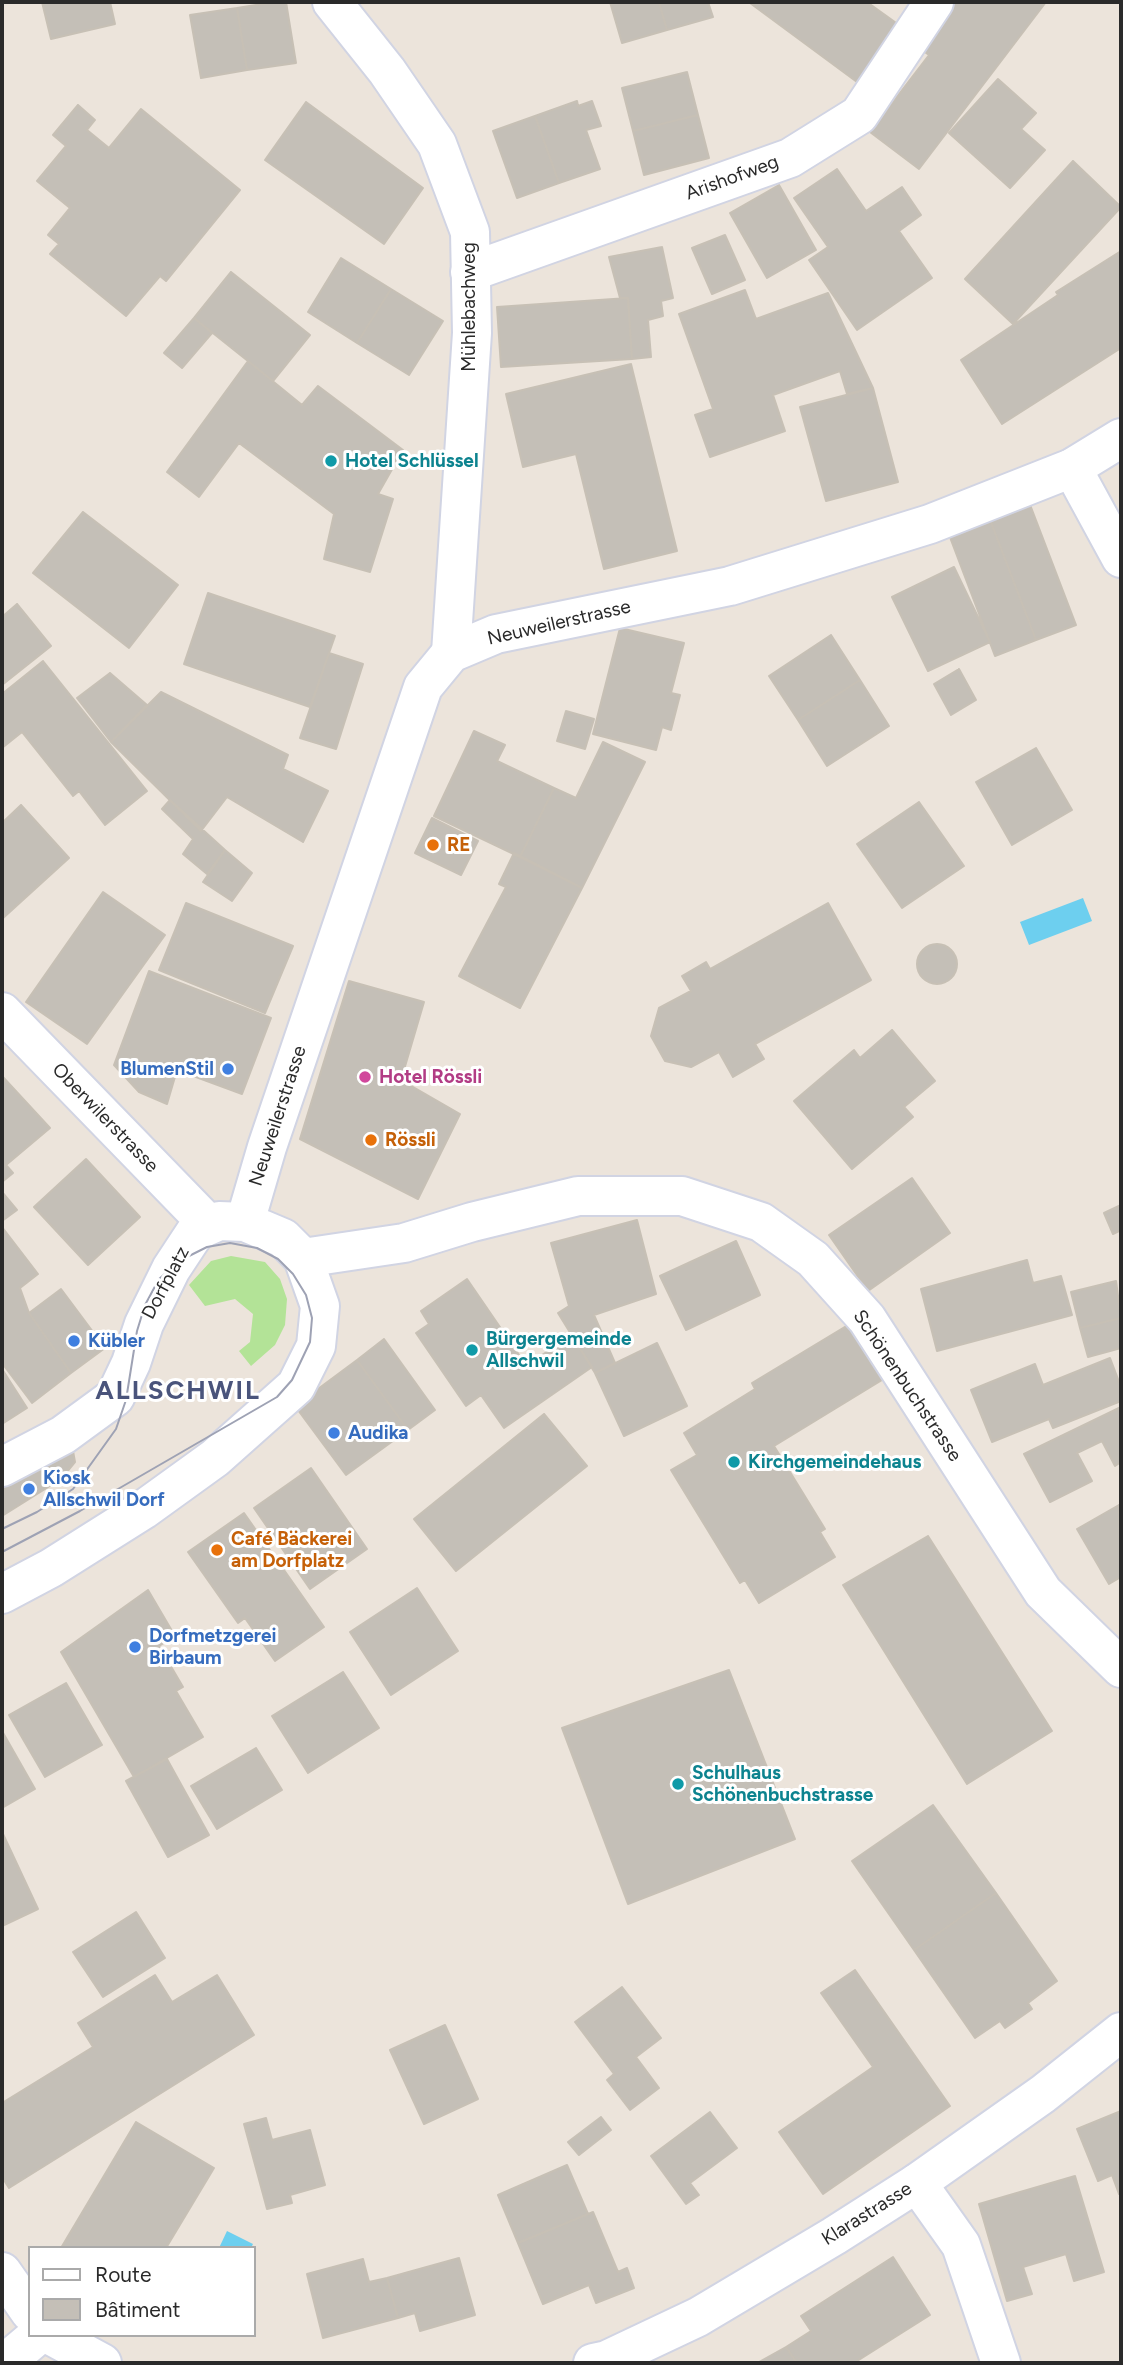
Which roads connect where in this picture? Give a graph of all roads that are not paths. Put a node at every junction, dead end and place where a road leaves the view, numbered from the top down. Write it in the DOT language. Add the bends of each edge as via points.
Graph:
graph roads {
  1 [pos="332,2"];
  2 [pos="934,2"];
  3 [pos="470,272"];
  4 [pos="1121,438"];
  5 [pos="1072,468"];
  6 [pos="1121,558"];
  7 [pos="451,653"];
  8 [pos="2,1012"];
  9 [pos="245,1222"];
  10 [pos="208,1224"];
  11 [pos="303,1258"];
  12 [pos="2,1466"];
  13 [pos="2,1594"];
  14 [pos="1121,1668"];
  15 [pos="1121,2032"];
  16 [pos="917,2183"];
  17 [pos="2,2272"];
  18 [pos="28,2309"];
  19 [pos="36,2337"];
  20 [pos="54,2337"];
  21 [pos="603,2362"];
  22 [pos="5,2363"];
  23 [pos="102,2363"];
  24 [pos="1001,2363"];
  1 -- 3 [label="street, Mühlebachweg" via="387,71 436,144 470,232"];
  2 -- 3 [label="street, Arishofweg" via="859,115 790,158"];
  3 -- 7 [label="street, Mühlebachweg" via="472,333"];
  4 -- 5 [label="street, Neuweilerstrasse"];
  5 -- 6 [label="street"];
  5 -- 7 [label="street, Neuweilerstrasse" via="930,524 730,586 496,634"];
  7 -- 9 [label="street, Neuweilerstrasse" via="423,687"];
  8 -- 10 [label="street, Oberwilerstrasse"];
  9 -- 10 [label="street"];
  9 -- 11 [label="street" via="283,1238"];
  10 -- 12 [label="street, Dorfplatz" via="196,1231 171,1269 115,1396 63,1435"];
  11 -- 13 [label="street" via="320,1306 316,1346 296,1386 215,1458 143,1510"];
  11 -- 14 [label="street, Schönenbuchstrasse" via="404,1243 579,1196 682,1196 761,1222 813,1259 867,1319 1043,1592"];
  15 -- 16 [label="street, Klarastrasse"];
  16 -- 21 [label="street, Klarastrasse" via="698,2318"];
  16 -- 24 [label="street" via="961,2245"];
  17 -- 18 [label="street"];
  19 -- 22 [label="street"];
  20 -- 23 [label="street"];
}
